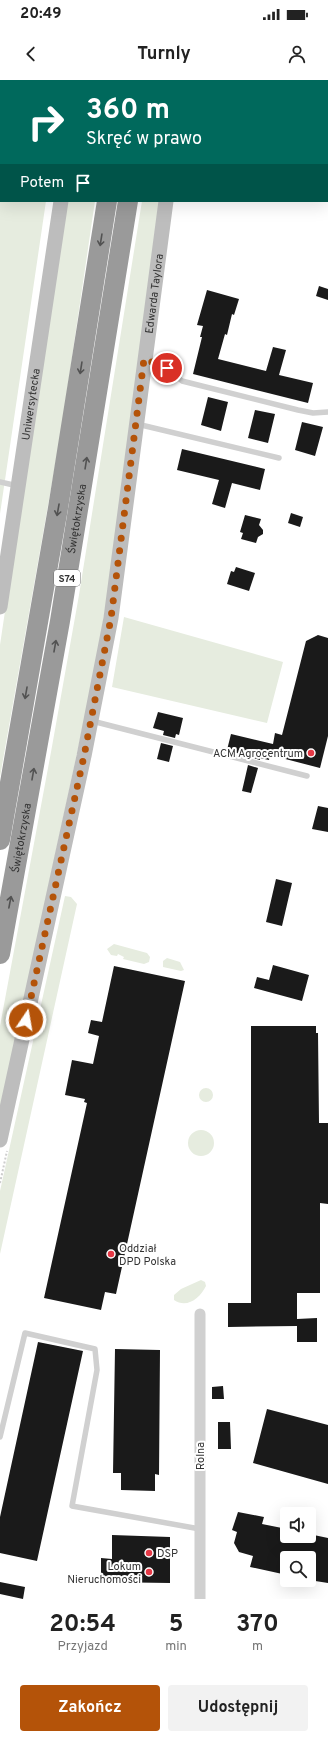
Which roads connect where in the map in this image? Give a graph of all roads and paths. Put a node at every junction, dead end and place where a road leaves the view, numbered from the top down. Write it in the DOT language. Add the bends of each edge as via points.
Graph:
graph roads {
  1 [pos="62,202"];
  2 [pos="107,202"];
  3 [pos="128,202"];
  4 [pos="166,202"];
  5 [pos="144,359"];
  6 [pos="328,412"];
  7 [pos="136,424"];
  8 [pos="279,458"];
  9 [pos="0,482"];
  10 [pos="18,486"];
  11 [pos="0,607"];
  12 [pos="91,721"];
  13 [pos="307,776"];
  14 [pos="0,840"];
  15 [pos="0,954"];
  16 [pos="0,1140"];
  17 [pos="200,1314"];
  18 [pos="0,1437"];
  19 [pos="200,1529"];
  20 [pos="200,1599"];
  1 -- 10 [label="street, Uniwersytecka"];
  2 -- 14 [label="highway, Świętokrzyska / S74, one-way" via="58,508"];
  15 -- 3 [label="highway, Świętokrzyska / S74, one-way" via="58,628"];
  4 -- 5 [label="street, Edwarda Taylora"];
  5 -- 6 [label="lane" via="167,368 182,381 298,410"];
  5 -- 7 [label="street, Edwarda Taylora"];
  7 -- 8 [label="lane"];
  7 -- 12 [label="street, Edwarda Taylora" via="111,618"];
  9 -- 10 [label="lane"];
  10 -- 11 [label="street, Uniwersytecka"];
  12 -- 13 [label="lane"];
  12 -- 16 [label="street, Edwarda Taylora"];
  17 -- 19 [label="street, Rolna"];
  18 -- 19 [label="lane" via="25,1333 95,1349 97,1370 72,1506"];
  19 -- 20 [label="street, Rolna"];
}
